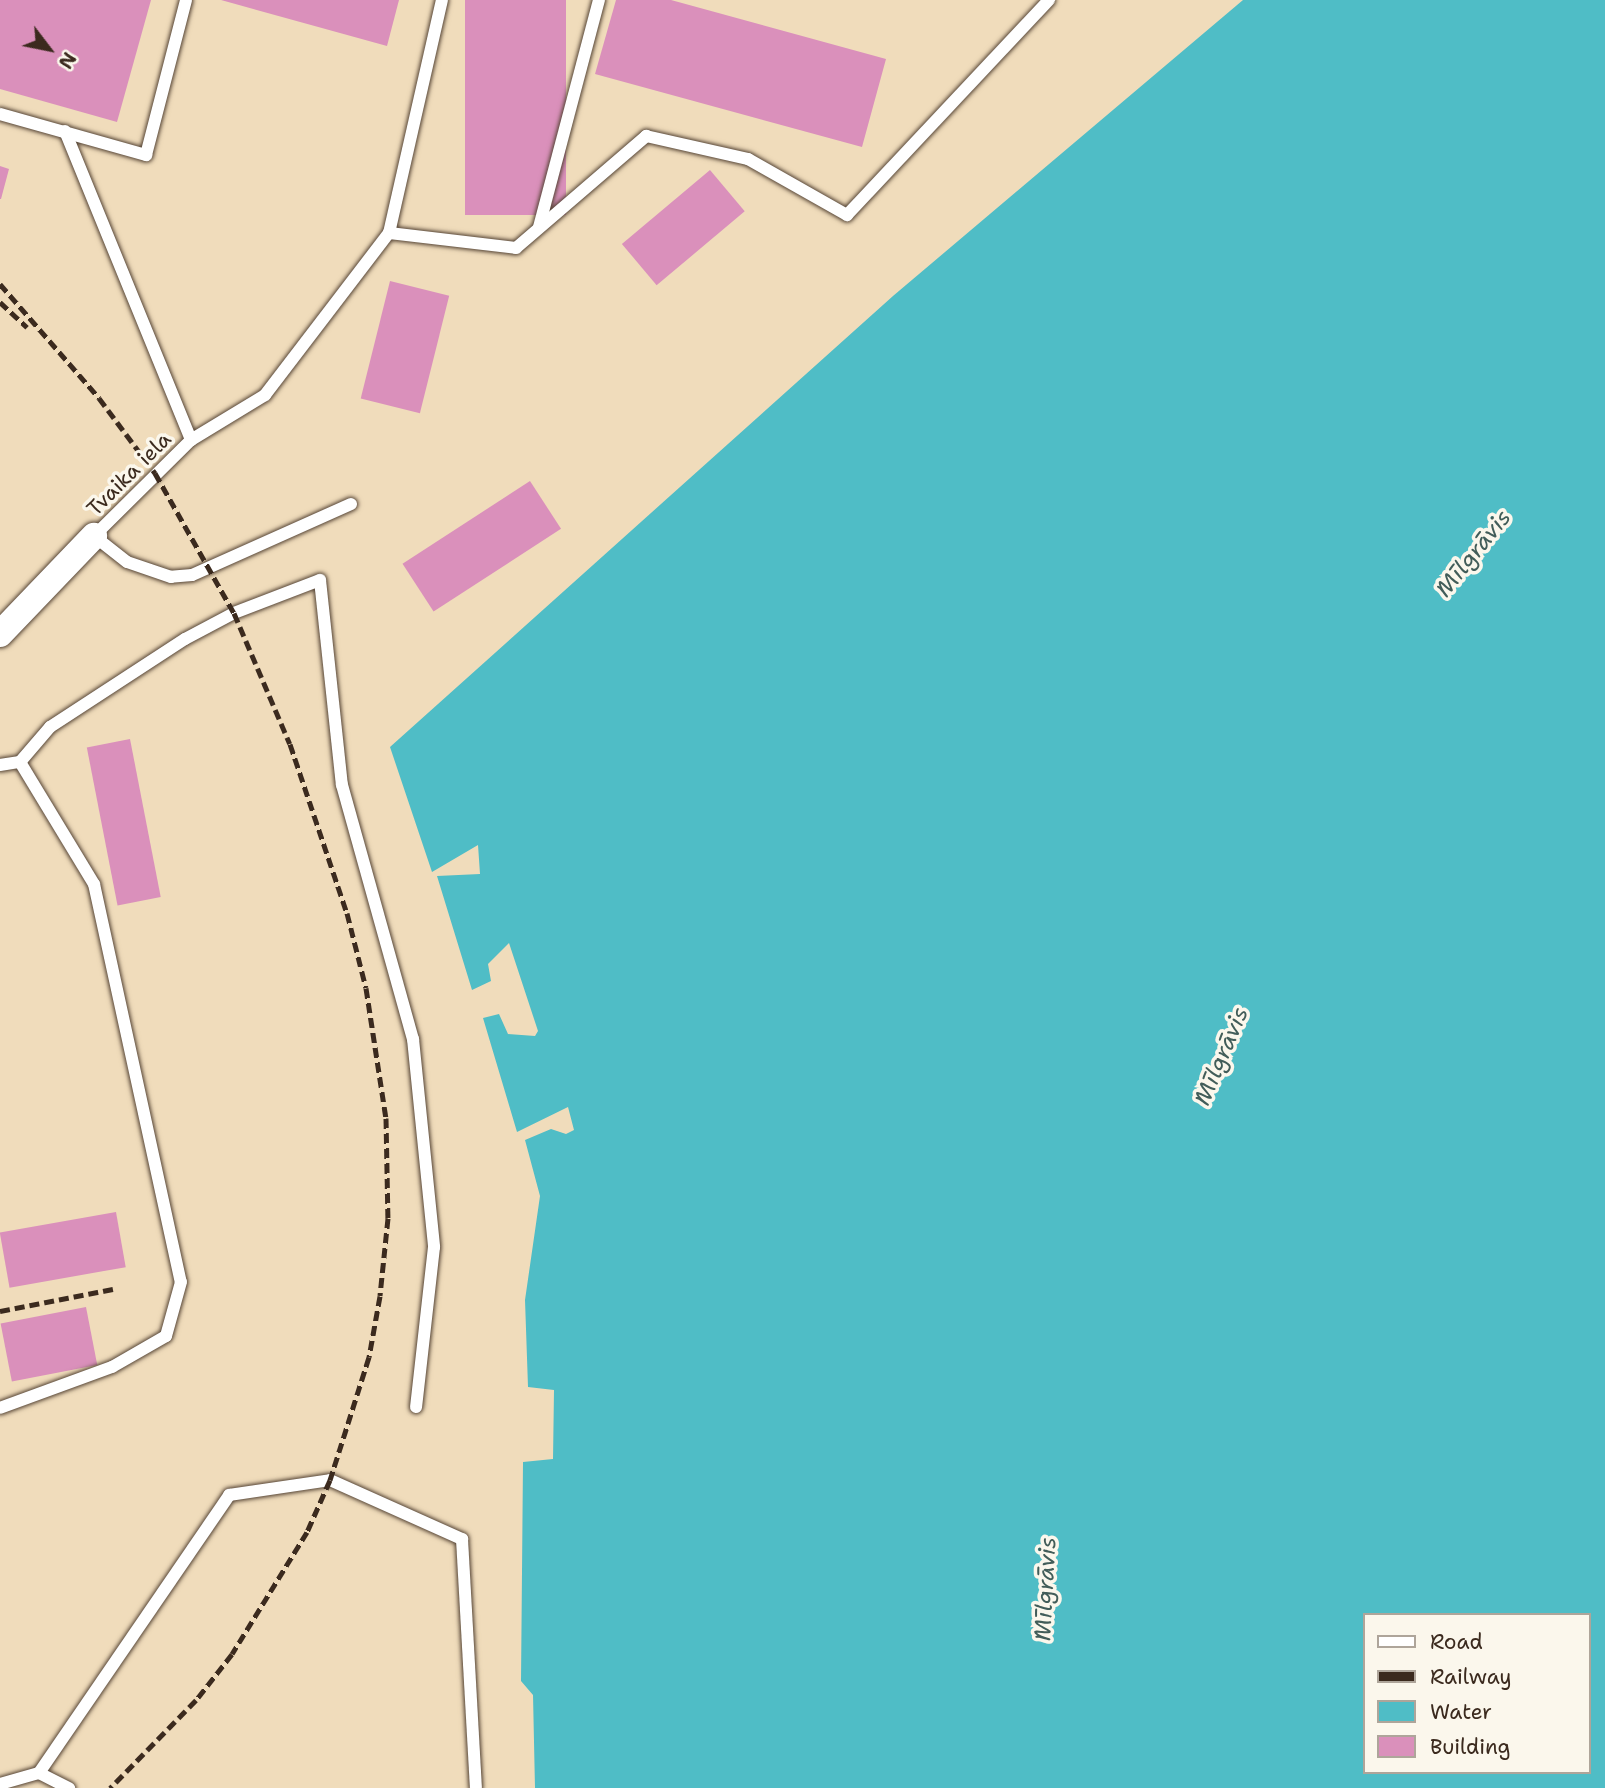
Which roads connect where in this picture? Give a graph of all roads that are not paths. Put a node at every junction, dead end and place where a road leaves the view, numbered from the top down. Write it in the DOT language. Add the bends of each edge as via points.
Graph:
graph roads {
  1 [pos="186,0"];
  2 [pos="442,0"];
  3 [pos="599,0"];
  4 [pos="1049,0"];
  5 [pos="0,114"];
  6 [pos="65,131"];
  7 [pos="539,228"];
  8 [pos="389,233"];
  9 [pos="191,440"];
  10 [pos="351,504"];
  11 [pos="94,536"];
  12 [pos="0,634"];
  13 [pos="20,762"];
  14 [pos="0,765"];
  15 [pos="416,1407"];
  16 [pos="0,1408"];
  17 [pos="39,1773"];
  18 [pos="0,1784"];
  19 [pos="69,1788"];
  20 [pos="476,1788"];
  1 -- 6 [label="lane" via="146,155"];
  2 -- 8 [label="lane"];
  3 -- 7 [label="lane"];
  4 -- 7 [label="lane" via="847,215 748,159 646,136"];
  5 -- 6 [label="lane"];
  6 -- 9 [label="lane"];
  7 -- 8 [label="lane" via="516,247"];
  8 -- 9 [label="lane, Tvaika iela" via="265,395"];
  9 -- 11 [label="lane, Tvaika iela"];
  10 -- 11 [label="lane" via="192,575 171,577 127,562"];
  11 -- 12 [label="street"];
  13 -- 14 [label="lane"];
  13 -- 15 [label="lane" via="50,727 185,639 234,613 320,580 342,785 413,1039 434,1247"];
  13 -- 16 [label="lane" via="94,884 181,1282 166,1336 112,1367"];
  17 -- 18 [label="lane"];
  17 -- 19 [label="lane"];
  17 -- 20 [label="lane" via="229,1495 330,1480 462,1539"];
}
